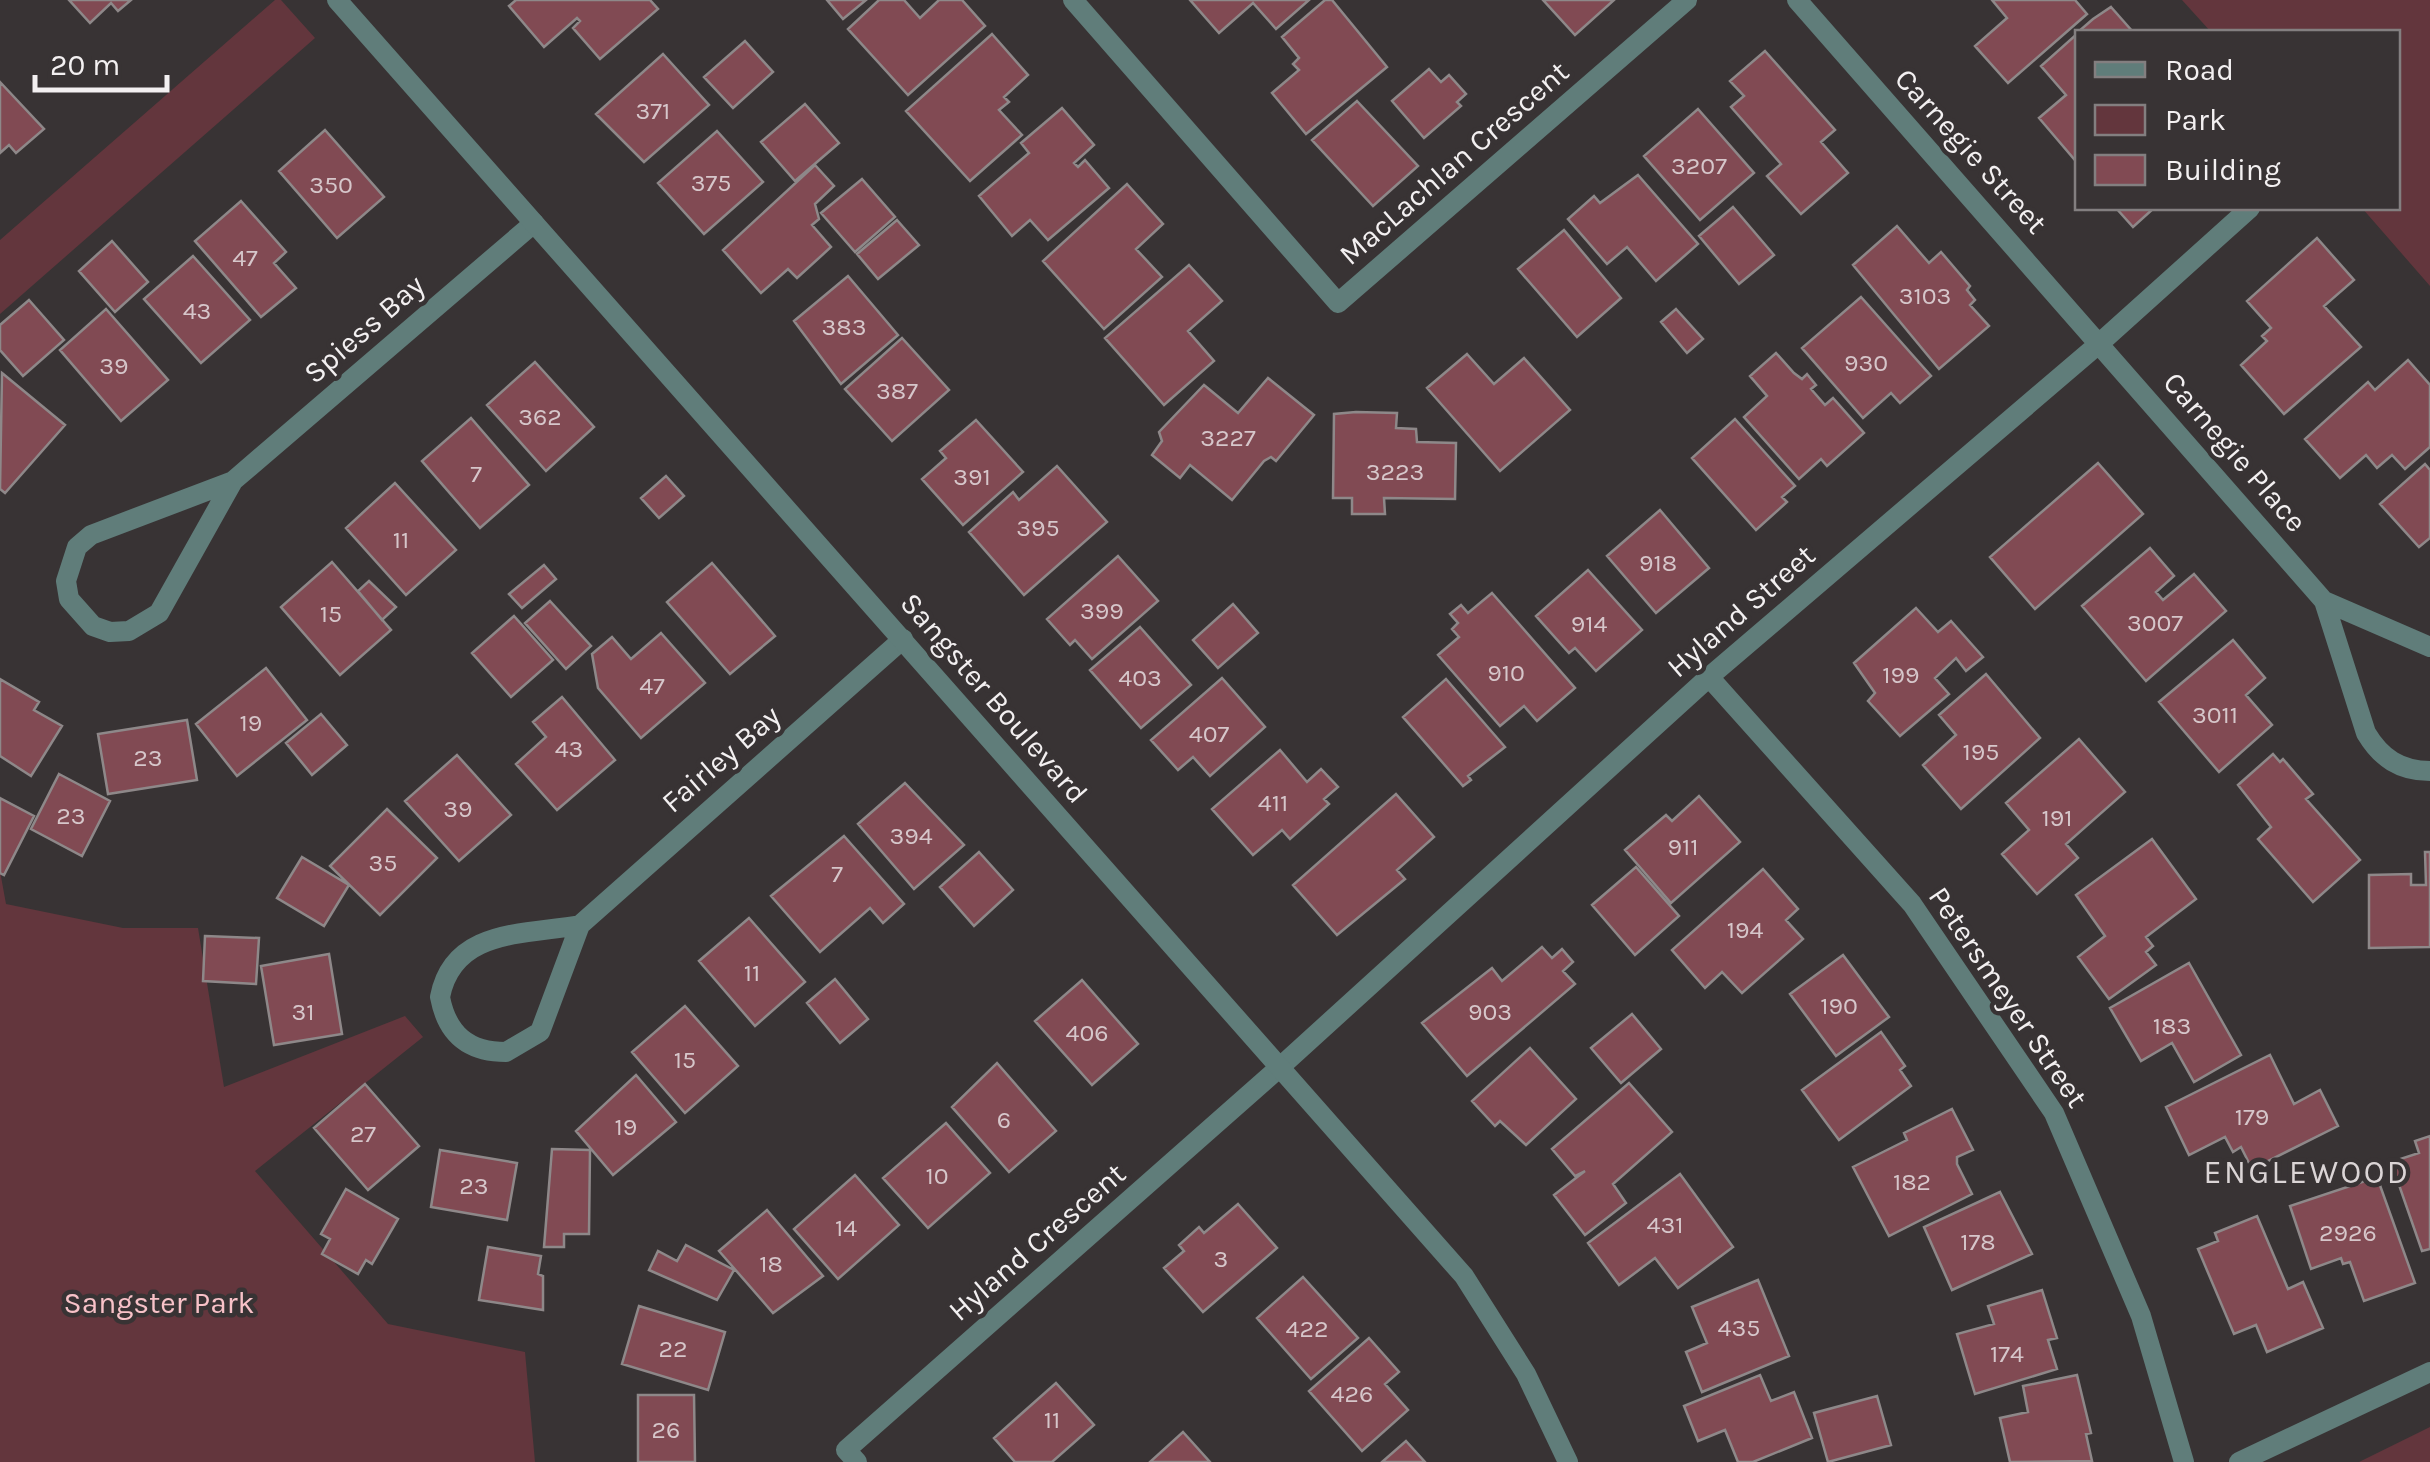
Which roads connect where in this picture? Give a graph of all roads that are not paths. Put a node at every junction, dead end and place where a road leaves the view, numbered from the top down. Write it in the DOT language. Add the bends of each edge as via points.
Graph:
graph roads {
  1 [pos="338,0"];
  2 [pos="1073,0"];
  3 [pos="1687,0"];
  4 [pos="1797,0"];
  5 [pos="2248,210"];
  6 [pos="534,222"];
  7 [pos="2101,342"];
  8 [pos="233,482"];
  9 [pos="2324,600"];
  10 [pos="903,639"];
  11 [pos="2430,647"];
  12 [pos="1710,677"];
  13 [pos="2430,771"];
  14 [pos="580,924"];
  15 [pos="1279,1068"];
  16 [pos="2430,1372"];
  17 [pos="857,1462"];
  18 [pos="1568,1462"];
  19 [pos="2184,1462"];
  20 [pos="2240,1462"];
  1 -- 6 [label="street, Sangster Boulevard"];
  2 -- 3 [label="street, MacLachlan Crescent" via="1338,304"];
  4 -- 7 [label="street, Carnegie Street"];
  5 -- 7 [label="street, Hyland Street"];
  6 -- 8 [label="street, Spiess Bay"];
  6 -- 10 [label="street, Sangster Boulevard"];
  7 -- 9 [label="street, Carnegie Place"];
  7 -- 12 [label="street, Hyland Street"];
  8 -- 8 [label="street, Spiess Bay" via="91,535 77,547 66,581 79,614 110,632 145,624 159,613"];
  9 -- 11 [label="street, Carnegie Place"];
  9 -- 13 [label="street, Carnegie Place" via="2366,734 2391,762"];
  10 -- 14 [label="street, Fairley Bay"];
  10 -- 15 [label="street, Sangster Boulevard"];
  12 -- 15 [label="street, Hyland Street"];
  12 -- 19 [label="street, Petersmeyer Street" via="1912,904 2054,1113 2140,1316"];
  14 -- 14 [label="street, Fairley Bay" via="468,948 444,978 440,997 454,1033 468,1046 506,1052 540,1032"];
  15 -- 17 [label="street, Hyland Crescent" via="846,1450"];
  15 -- 18 [label="street, Sangster Boulevard" via="1464,1276 1526,1374"];
  16 -- 20 [label="street"];
}
